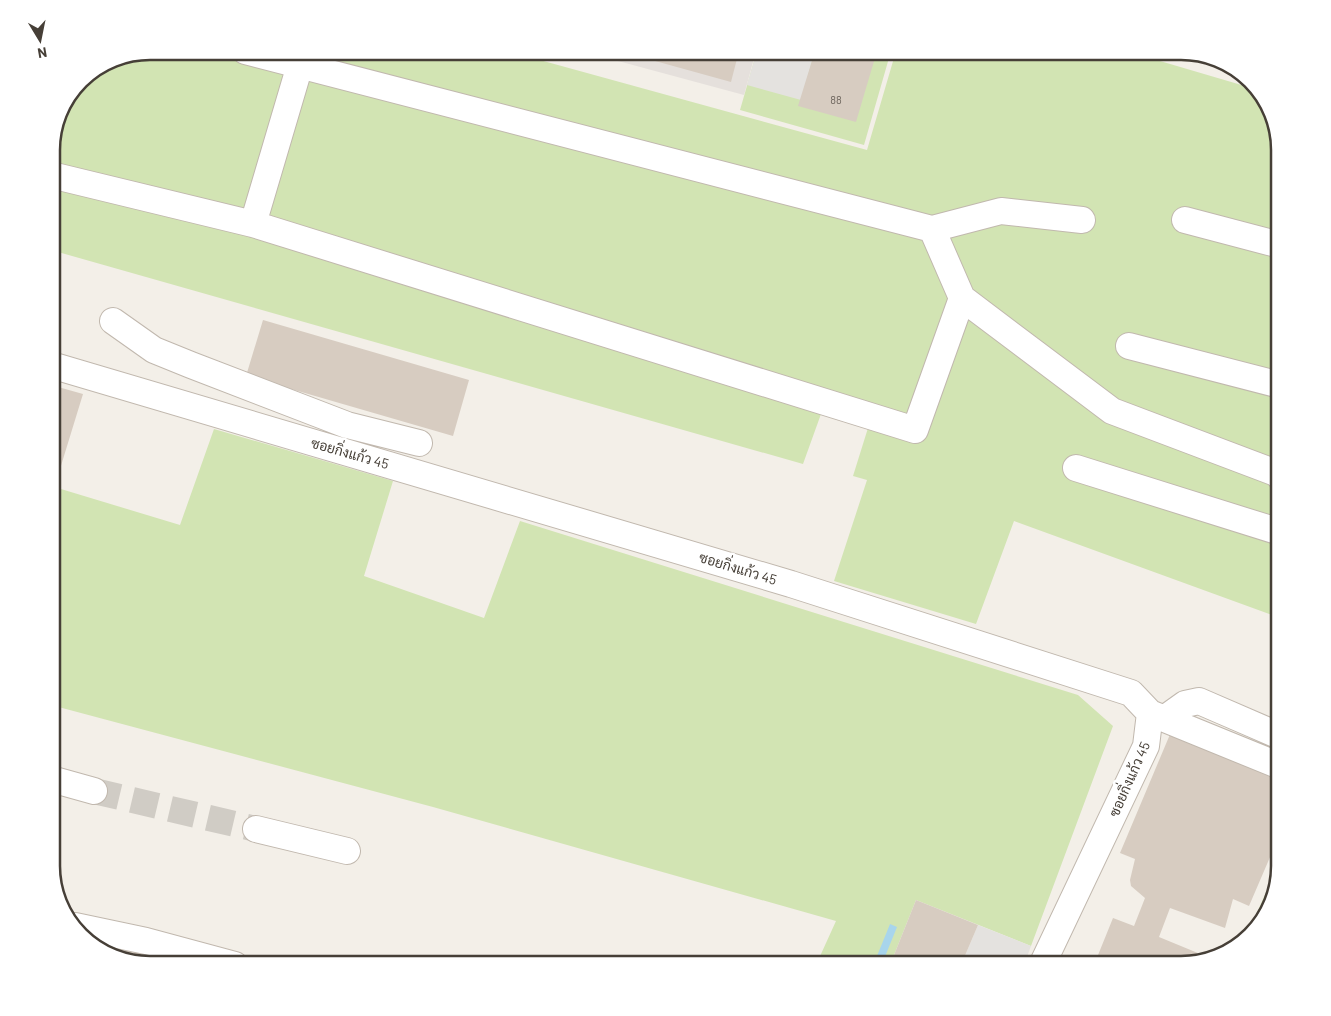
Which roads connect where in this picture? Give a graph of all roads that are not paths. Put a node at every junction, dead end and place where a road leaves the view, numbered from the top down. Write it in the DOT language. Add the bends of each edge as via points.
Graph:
graph roads {
  1 [pos="281,60"];
  2 [pos="300,65"];
  3 [pos="60,177"];
  4 [pos="1082,220"];
  5 [pos="1184,220"];
  6 [pos="254,224"];
  7 [pos="932,229"];
  8 [pos="1271,243"];
  9 [pos="962,298"];
  10 [pos="113,321"];
  11 [pos="1129,346"];
  12 [pos="60,367"];
  13 [pos="1271,383"];
  14 [pos="347,425"];
  15 [pos="419,443"];
  16 [pos="340,450"];
  17 [pos="1076,468"];
  18 [pos="1271,471"];
  19 [pos="1271,529"];
  20 [pos="1157,716"];
  21 [pos="1271,732"];
  22 [pos="1271,762"];
  23 [pos="60,781"];
  24 [pos="94,791"];
  25 [pos="256,829"];
  26 [pos="347,851"];
  27 [pos="85,928"];
  28 [pos="202,956"];
  29 [pos="1046,956"];
  1 -- 2 [label="street"];
  2 -- 6 [label="street"];
  2 -- 7 [label="street"];
  3 -- 6 [label="street"];
  4 -- 7 [label="street" via="1001,211"];
  5 -- 8 [label="street"];
  6 -- 9 [label="street" via="915,430"];
  7 -- 9 [label="street"];
  9 -- 18 [label="street" via="1112,411"];
  10 -- 14 [label="street" via="154,350"];
  11 -- 13 [label="street"];
  12 -- 16 [label="street, ซอยกิ่งแก้ว 45"];
  14 -- 15 [label="street"];
  14 -- 16 [label="street"];
  16 -- 20 [label="street, ซอยกิ่งแก้ว 45" via="791,584 1130,693"];
  17 -- 19 [label="street"];
  20 -- 21 [label="street" via="1199,701"];
  20 -- 22 [label="street"];
  20 -- 29 [label="street, ซอยกิ่งแก้ว 45" via="1146,746"];
  23 -- 24 [label="street"];
  25 -- 26 [label="street"];
  27 -- 28 [label="street"];
}
